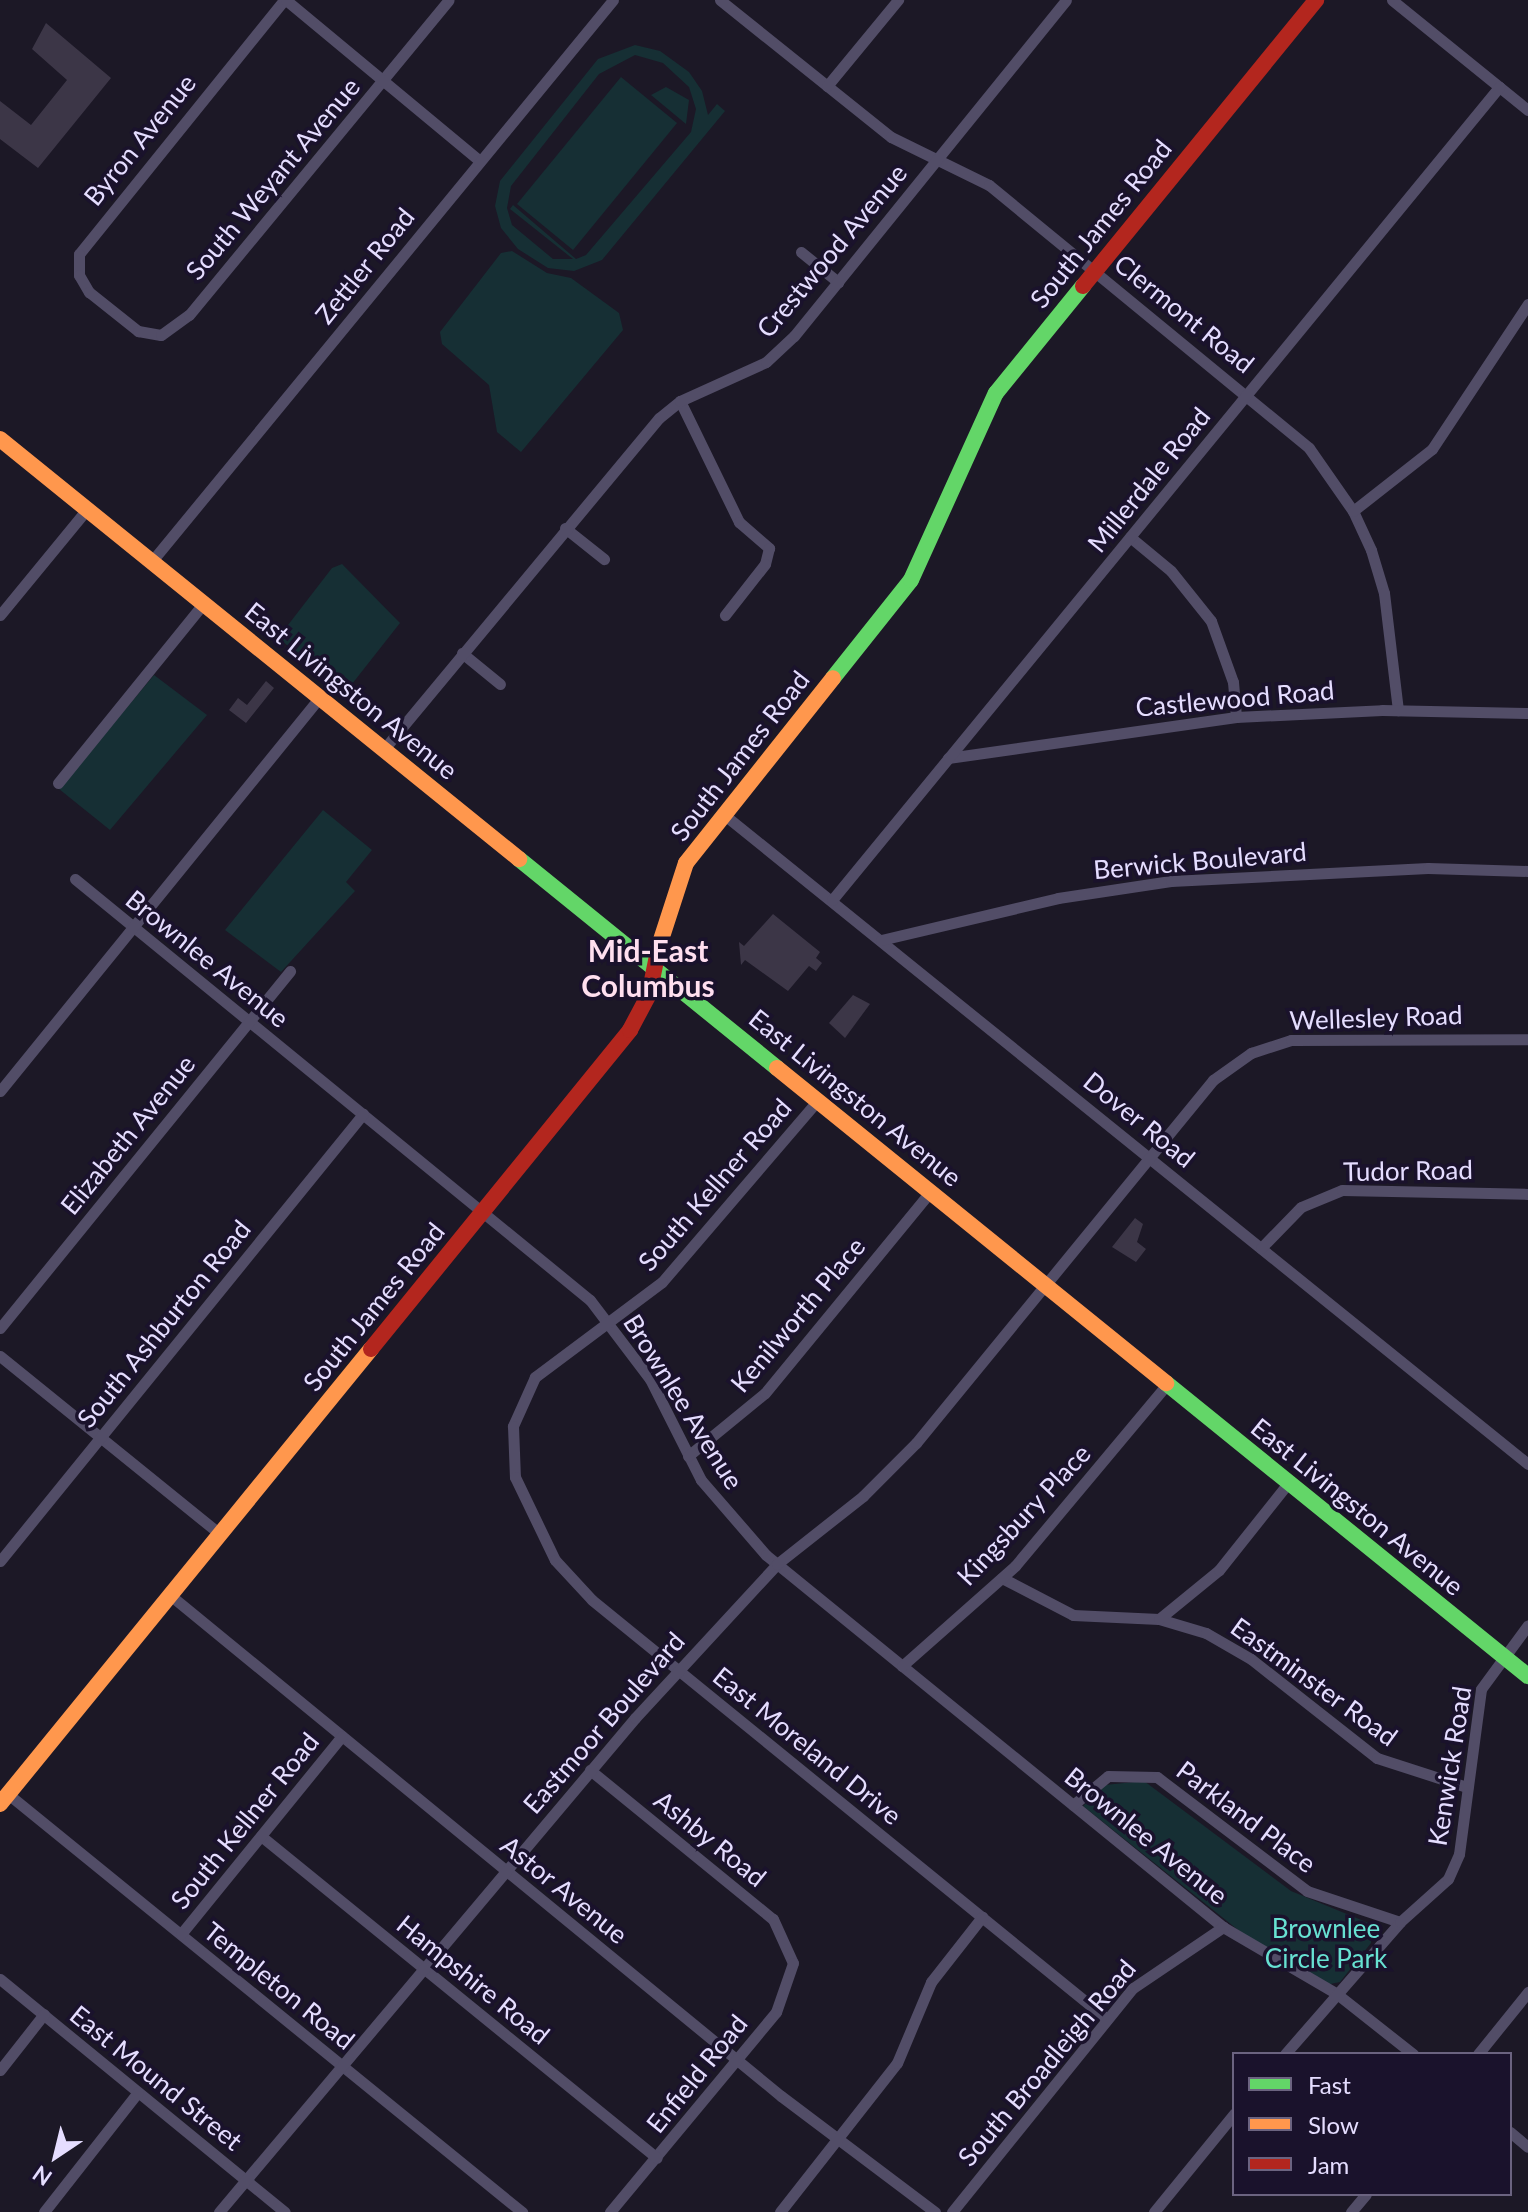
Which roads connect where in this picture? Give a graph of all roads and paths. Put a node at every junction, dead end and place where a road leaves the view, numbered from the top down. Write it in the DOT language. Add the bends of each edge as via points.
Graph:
graph roads {
  1 [pos="285,0"];
  2 [pos="449,0"];
  3 [pos="613,0"];
  4 [pos="720,0"];
  5 [pos="898,0"];
  6 [pos="1066,0"];
  7 [pos="1316,0"];
  8 [pos="1392,0"];
  9 [pos="383,80"];
  10 [pos="827,86"];
  11 [pos="1499,87"];
  12 [pos="1528,110"];
  13 [pos="939,159"];
  14 [pos="480,161"];
  15 [pos="801,252"];
  16 [pos="1094,270"];
  17 [pos="838,282"];
  18 [pos="1528,304"];
  19 [pos="112,311"];
  20 [pos="1248,394"];
  21 [pos="680,401"];
  22 [pos="0,439"];
  23 [pos="87,509"];
  24 [pos="1353,511"];
  25 [pos="565,528"];
  26 [pos="1130,537"];
  27 [pos="604,559"];
  28 [pos="152,561"];
  29 [pos="204,603"];
  30 [pos="0,615"];
  31 [pos="725,615"];
  32 [pos="462,653"];
  33 [pos="500,684"];
  34 [pos="320,697"];
  35 [pos="1398,710"];
  36 [pos="1528,713"];
  37 [pos="1236,717"];
  38 [pos="384,749"];
  39 [pos="948,758"];
  40 [pos="58,783"];
  41 [pos="722,813"];
  42 [pos="1528,871"];
  43 [pos="75,879"];
  44 [pos="832,900"];
  45 [pos="133,928"];
  46 [pos="881,940"];
  47 [pos="654,965"];
  48 [pos="290,971"];
  49 [pos="249,1021"];
  50 [pos="1528,1039"];
  51 [pos="0,1091"];
  52 [pos="818,1100"];
  53 [pos="363,1114"];
  54 [pos="1149,1156"];
  55 [pos="931,1191"];
  56 [pos="1528,1194"];
  57 [pos="484,1210"];
  58 [pos="1261,1248"];
  59 [pos="1045,1285"];
  60 [pos="610,1324"];
  61 [pos="0,1328"];
  62 [pos="0,1356"];
  63 [pos="1167,1384"];
  64 [pos="101,1437"];
  65 [pos="688,1456"];
  66 [pos="1528,1464"];
  67 [pos="515,1477"];
  68 [pos="1289,1482"];
  69 [pos="220,1534"];
  70 [pos="0,1561"];
  71 [pos="777,1564"];
  72 [pos="1002,1578"];
  73 [pos="170,1595"];
  74 [pos="1159,1619"];
  75 [pos="1528,1625"];
  76 [pos="1503,1656"];
  77 [pos="902,1666"];
  78 [pos="679,1670"];
  79 [pos="1528,1676"];
  80 [pos="342,1736"];
  81 [pos="590,1770"];
  82 [pos="1467,1787"];
  83 [pos="4,1799"];
  84 [pos="1073,1805"];
  85 [pos="261,1836"];
  86 [pos="506,1870"];
  87 [pos="982,1917"];
  88 [pos="1400,1922"];
  89 [pos="1223,1927"];
  90 [pos="181,1934"];
  91 [pos="791,1952"];
  92 [pos="423,1968"];
  93 [pos="0,1979"];
  94 [pos="1528,1992"];
  95 [pos="1337,1994"];
  96 [pos="44,2014"];
  97 [pos="1107,2019"];
  98 [pos="1287,2052"];
  99 [pos="1410,2052"];
  100 [pos="1480,2052"];
  101 [pos="737,2059"];
  102 [pos="342,2065"];
  103 [pos="0,2070"];
  104 [pos="138,2092"];
  105 [pos="1232,2116"];
  106 [pos="1512,2134"];
  107 [pos="838,2138"];
  108 [pos="1528,2147"];
  109 [pos="657,2158"];
  110 [pos="246,2180"];
  111 [pos="1364,2196"];
  112 [pos="44,2212"];
  113 [pos="219,2212"];
  114 [pos="285,2212"];
  115 [pos="522,2212"];
  116 [pos="610,2212"];
  117 [pos="780,2212"];
  118 [pos="935,2212"];
  119 [pos="952,2212"];
  120 [pos="1154,2212"];
  121 [pos="1351,2212"];
  1 -- 9 [label="street"];
  1 -- 19 [label="street, Byron Avenue" via="83,245 77,264 82,284"];
  2 -- 9 [label="street, South Weyant Avenue"];
  3 -- 14 [label="street, Zettler Road"];
  4 -- 10 [label="street, Clermont Road"];
  5 -- 10 [label="street"];
  6 -- 13 [label="street, Crestwood Avenue"];
  7 -- 16 [label="main road, South James Road"];
  8 -- 11 [label="street"];
  9 -- 14 [label="street"];
  9 -- 19 [label="street, South Weyant Avenue" via="181,324 148,334"];
  10 -- 13 [label="street, Clermont Road" via="891,137"];
  11 -- 12 [label="street"];
  11 -- 20 [label="street, Millerdale Road"];
  13 -- 16 [label="street, Clermont Road" via="989,185"];
  13 -- 17 [label="street, Crestwood Avenue"];
  14 -- 28 [label="street, Zettler Road"];
  15 -- 17 [label="street"];
  16 -- 20 [label="street, Clermont Road"];
  16 -- 41 [label="main road, South James Road" via="985,411 929,549 903,592"];
  17 -- 21 [label="street, Crestwood Avenue" via="766,362"];
  18 -- 24 [label="street" via="1432,449"];
  20 -- 24 [label="street, Clermont Road" via="1309,448"];
  20 -- 26 [label="street, Millerdale Road"];
  21 -- 25 [label="street, Crestwood Avenue" via="642,436"];
  21 -- 31 [label="street" via="739,522 769,548 765,564"];
  22 -- 23 [label="main road, East Livingston Avenue"];
  23 -- 28 [label="main road, East Livingston Avenue"];
  23 -- 30 [label="street"];
  24 -- 35 [label="street, Clermont Road" via="1384,593"];
  25 -- 27 [label="street"];
  25 -- 32 [label="street, Crestwood Avenue"];
  26 -- 37 [label="street" via="1171,571 1211,621 1233,682"];
  26 -- 39 [label="street, Millerdale Road"];
  28 -- 29 [label="main road, East Livingston Avenue"];
  29 -- 34 [label="main road, East Livingston Avenue"];
  29 -- 40 [label="street"];
  32 -- 33 [label="street"];
  32 -- 38 [label="street, Crestwood Avenue"];
  34 -- 38 [label="main road, East Livingston Avenue"];
  34 -- 45 [label="street"];
  35 -- 36 [label="street, Castlewood Road"];
  35 -- 37 [label="street, Castlewood Road"];
  37 -- 39 [label="street, Castlewood Road"];
  38 -- 47 [label="main road, East Livingston Avenue"];
  39 -- 44 [label="street, Millerdale Road"];
  41 -- 44 [label="street, Dover Road"];
  41 -- 47 [label="main road, South James Road" via="674,887"];
  42 -- 46 [label="street, Berwick Boulevard" via="1428,868 1171,881 1058,898"];
  43 -- 45 [label="street, Brownlee Avenue"];
  44 -- 46 [label="street, Dover Road"];
  45 -- 49 [label="street, Brownlee Avenue"];
  45 -- 51 [label="street"];
  46 -- 54 [label="street, Dover Road"];
  47 -- 52 [label="main road, East Livingston Avenue"];
  47 -- 57 [label="main road, South James Road" via="649,995 630,1030"];
  48 -- 49 [label="street, Elizabeth Avenue"];
  49 -- 53 [label="street, Brownlee Avenue"];
  49 -- 61 [label="street, Elizabeth Avenue"];
  50 -- 54 [label="street, Wellesley Road" via="1322,1037 1270,1045 1213,1080"];
  52 -- 55 [label="main road, East Livingston Avenue"];
  52 -- 60 [label="street, South Kellner Road" via="677,1266"];
  53 -- 57 [label="street, Brownlee Avenue"];
  53 -- 64 [label="street, South Ashburton Road"];
  54 -- 58 [label="street, Dover Road"];
  54 -- 59 [label="street, Wellesley Road"];
  55 -- 59 [label="main road, East Livingston Avenue"];
  55 -- 65 [label="street, Kenilworth Place" via="765,1393"];
  56 -- 58 [label="street, Tudor Road" via="1342,1190 1301,1207"];
  57 -- 60 [label="street, Brownlee Avenue"];
  57 -- 69 [label="main road, South James Road"];
  58 -- 66 [label="street, Dover Road"];
  59 -- 63 [label="main road, East Livingston Avenue"];
  59 -- 71 [label="street, Eastmoor Boulevard" via="916,1443 863,1496"];
  60 -- 65 [label="street, Brownlee Avenue" via="650,1379"];
  60 -- 67 [label="street, South Kellner Road" via="555,1358 525,1391 513,1426"];
  62 -- 64 [label="street"];
  63 -- 68 [label="main road, East Livingston Avenue"];
  63 -- 72 [label="street, Kingsbury Place"];
  64 -- 69 [label="street"];
  64 -- 70 [label="street, South Ashburton Road"];
  65 -- 71 [label="street, Brownlee Avenue" via="719,1504"];
  67 -- 78 [label="street, East Moreland Drive" via="531,1520 570,1579"];
  68 -- 74 [label="street" via="1219,1570"];
  68 -- 76 [label="main road, East Livingston Avenue"];
  69 -- 73 [label="main road, South James Road"];
  71 -- 77 [label="street, Brownlee Avenue"];
  71 -- 78 [label="street, Eastmoor Boulevard"];
  72 -- 74 [label="street, Eastminster Road" via="1073,1615"];
  72 -- 77 [label="street, Kingsbury Place"];
  73 -- 80 [label="street, Astor Avenue"];
  73 -- 83 [label="main road, South James Road"];
  74 -- 82 [label="street, Eastminster Road" via="1230,1645 1377,1758"];
  75 -- 76 [label="street, Kenwick Road"];
  76 -- 79 [label="main road, East Livingston Avenue"];
  76 -- 82 [label="street, Kenwick Road" via="1478,1699"];
  77 -- 84 [label="street, Brownlee Avenue"];
  78 -- 81 [label="street, Eastmoor Boulevard"];
  78 -- 87 [label="street, East Moreland Drive"];
  80 -- 85 [label="street, South Kellner Road"];
  80 -- 86 [label="street, Astor Avenue"];
  81 -- 86 [label="street, Eastmoor Boulevard"];
  81 -- 91 [label="street, Ashby Road" via="764,1911"];
  82 -- 88 [label="street, Kenwick Road" via="1453,1870 1432,1898"];
  83 -- 90 [label="street, Templeton Road"];
  84 -- 88 [label="street, Parkland Place" via="1108,1776 1157,1777 1298,1886"];
  84 -- 89 [label="street, Brownlee Avenue"];
  85 -- 90 [label="street, South Kellner Road"];
  85 -- 92 [label="street, Hampshire Road"];
  86 -- 92 [label="street, Eastmoor Boulevard"];
  86 -- 101 [label="street, Astor Avenue"];
  87 -- 97 [label="street, East Moreland Drive"];
  87 -- 107 [label="street" via="931,1982 906,2050"];
  88 -- 95 [label="street, Kenwick Road"];
  89 -- 95 [label="street, Brownlee Avenue"];
  89 -- 97 [label="street, South Broadleigh Road" via="1207,1943 1157,1967"];
  90 -- 102 [label="street, Templeton Road"];
  91 -- 101 [label="street, Enfield Road" via="786,1997"];
  92 -- 102 [label="street, Eastmoor Boulevard"];
  92 -- 109 [label="street, Hampshire Road"];
  93 -- 96 [label="street, East Mound Street"];
  94 -- 100 [label="street"];
  95 -- 98 [label="street, Kenwick Road"];
  95 -- 99 [label="street, Brownlee Avenue"];
  96 -- 103 [label="street"];
  96 -- 104 [label="street, East Mound Street"];
  97 -- 119 [label="street, South Broadleigh Road"];
  101 -- 107 [label="street, Astor Avenue"];
  101 -- 109 [label="street, Enfield Road"];
  102 -- 110 [label="street, Eastmoor Boulevard"];
  102 -- 115 [label="street, Templeton Road"];
  104 -- 110 [label="street, East Mound Street"];
  104 -- 112 [label="street"];
  105 -- 120 [label="street"];
  106 -- 108 [label="street"];
  107 -- 117 [label="street"];
  107 -- 118 [label="street, Astor Avenue"];
  109 -- 116 [label="street, Enfield Road"];
  110 -- 113 [label="street, Eastmoor Boulevard"];
  110 -- 114 [label="street, East Mound Street"];
  111 -- 121 [label="street"];
}
